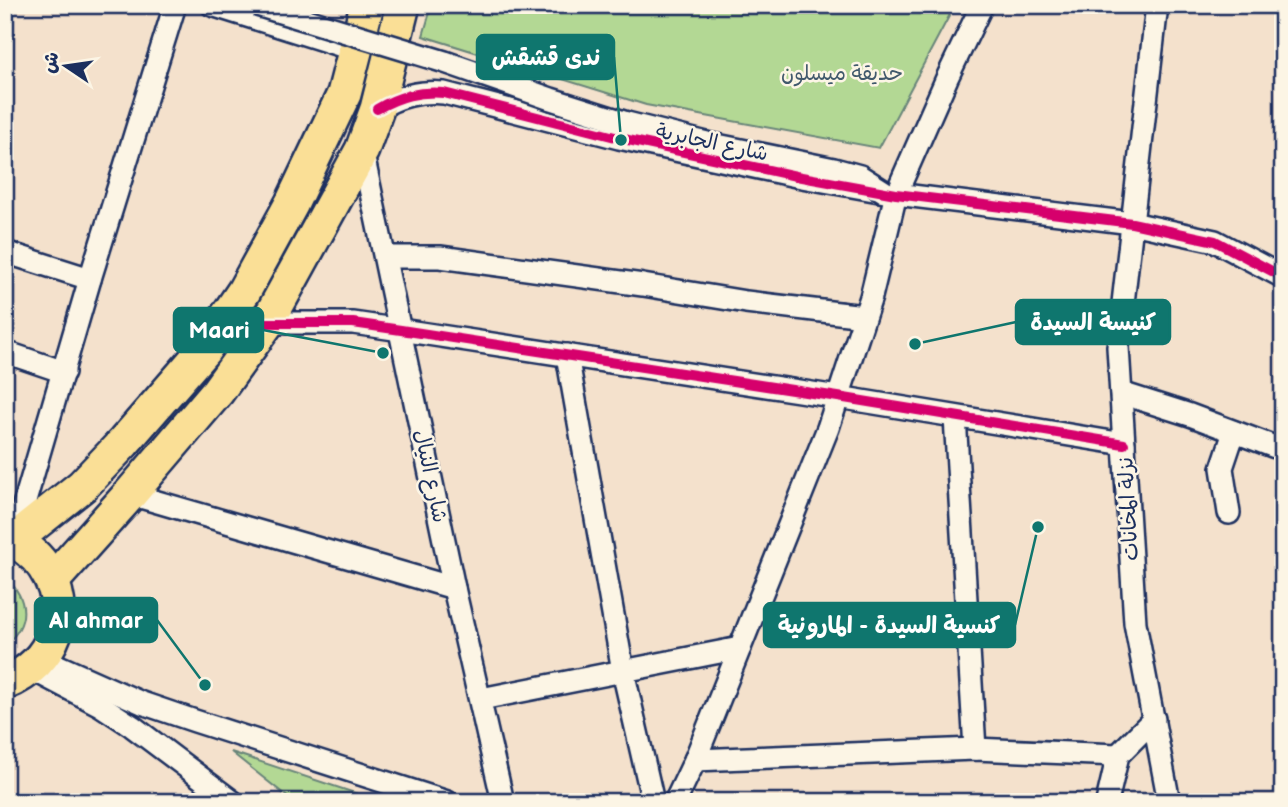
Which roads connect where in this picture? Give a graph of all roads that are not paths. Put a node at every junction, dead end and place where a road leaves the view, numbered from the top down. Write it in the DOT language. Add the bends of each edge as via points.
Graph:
graph roads {
  1 [pos="175,5"];
  2 [pos="212,5"];
  3 [pos="257,5"];
  4 [pos="367,5"];
  5 [pos="403,5"];
  6 [pos="982,5"];
  7 [pos="1157,5"];
  8 [pos="355,50"];
  9 [pos="377,109"];
  10 [pos="362,150"];
  11 [pos="890,193"];
  12 [pos="1132,223"];
  13 [pos="5,252"];
  14 [pos="385,257"];
  15 [pos="1283,277"];
  16 [pos="90,279"];
  17 [pos="864,316"];
  18 [pos="267,323"];
  19 [pos="401,330"];
  20 [pos="5,352"];
  21 [pos="567,355"];
  22 [pos="64,372"];
  23 [pos="1121,393"];
  24 [pos="838,397"];
  25 [pos="955,417"];
  26 [pos="1234,432"];
  27 [pos="1124,444"];
  28 [pos="1283,450"];
  29 [pos="130,494"];
  30 [pos="1229,513"];
  31 [pos="9,540"];
  32 [pos="52,580"];
  33 [pos="454,588"];
  34 [pos="740,648"];
  35 [pos="26,670"];
  36 [pos="623,671"];
  37 [pos="481,699"];
  38 [pos="1154,719"];
  39 [pos="975,749"];
  40 [pos="1118,755"];
  41 [pos="695,760"];
  42 [pos="233,802"];
  43 [pos="447,802"];
  44 [pos="503,802"];
  45 [pos="653,802"];
  46 [pos="675,802"];
  47 [pos="1107,802"];
  48 [pos="1170,802"];
  1 -- 16 [label="street"];
  2 -- 8 [label="street"];
  3 -- 11 [label="street, شارع الجابرية, bridge" via="627,123 834,169 860,176"];
  4 -- 8 [label="main road"];
  5 -- 9 [label="main road"];
  6 -- 11 [label="street"];
  7 -- 12 [label="street, نزلة المخانات"];
  8 -- 31 [label="main road" via="344,93 292,203 211,340 82,486"];
  9 -- 10 [label="main road"];
  9 -- 11 [label="street" via="402,96 444,93 682,153"];
  10 -- 14 [label="street, شارع النيال"];
  10 -- 18 [label="main road"];
  11 -- 12 [label="street"];
  11 -- 17 [label="street"];
  12 -- 15 [label="street" via="1216,241"];
  12 -- 23 [label="street, نزلة المخانات" via="1118,347"];
  13 -- 16 [label="street"];
  14 -- 17 [label="street" via="440,257"];
  14 -- 19 [label="street, شارع النيال"];
  16 -- 22 [label="street"];
  17 -- 24 [label="street"];
  18 -- 19 [label="street" via="353,323"];
  18 -- 29 [label="main road" via="217,392"];
  19 -- 21 [label="street"];
  19 -- 33 [label="street, شارع النيال"];
  20 -- 22 [label="street"];
  21 -- 24 [label="street"];
  21 -- 36 [label="street"];
  22 -- 31 [label="street"];
  23 -- 26 [label="street"];
  23 -- 27 [label="street, نزلة المخانات"];
  24 -- 25 [label="street"];
  24 -- 34 [label="street"];
  25 -- 27 [label="street"];
  25 -- 39 [label="street"];
  26 -- 28 [label="street"];
  26 -- 30 [label="street" via="1222,468"];
  27 -- 38 [label="street, نزلة المخانات" via="1135,623"];
  29 -- 32 [label="main road"];
  29 -- 33 [label="street"];
  31 -- 32 [label="main road" via="37,556"];
  32 -- 35 [label="main road" via="58,621 52,641"];
  33 -- 37 [label="street, شارع النيال"];
  34 -- 36 [label="street"];
  34 -- 41 [label="street"];
  35 -- 42 [label="street" via="100,705"];
  35 -- 43 [label="street"];
  36 -- 37 [label="street"];
  36 -- 45 [label="street"];
  37 -- 44 [label="street, شارع النيال"];
  38 -- 40 [label="street"];
  38 -- 48 [label="street, نزلة المخانات"];
  39 -- 40 [label="street"];
  39 -- 41 [label="street"];
  40 -- 47 [label="street"];
  41 -- 46 [label="street"];
}
